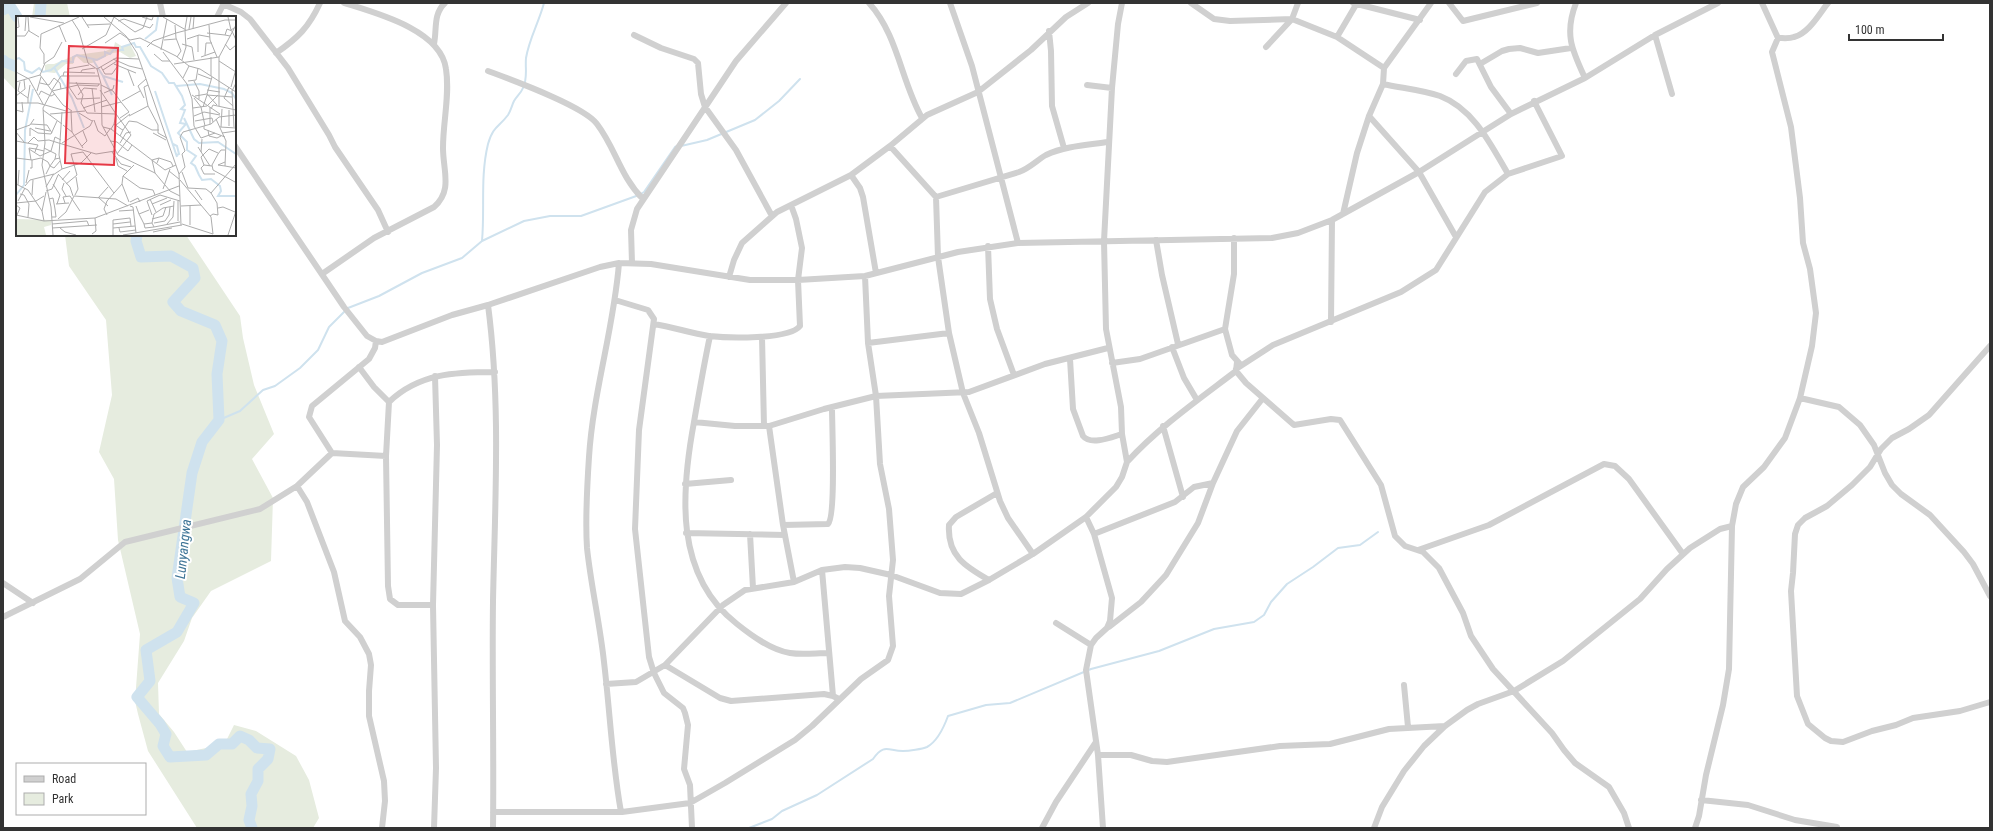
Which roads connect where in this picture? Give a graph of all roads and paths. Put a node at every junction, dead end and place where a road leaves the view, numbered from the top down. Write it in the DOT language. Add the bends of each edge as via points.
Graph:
graph roads {
  1 [pos="160,3"];
  2 [pos="224,3"];
  3 [pos="320,3"];
  4 [pos="344,3"];
  5 [pos="445,3"];
  6 [pos="786,3"];
  7 [pos="869,3"];
  8 [pos="950,3"];
  9 [pos="1088,3"];
  10 [pos="1122,3"];
  11 [pos="1192,3"];
  12 [pos="1298,3"];
  13 [pos="1355,3"];
  14 [pos="1431,3"];
  15 [pos="1449,3"];
  16 [pos="1537,3"];
  17 [pos="1576,3"];
  18 [pos="1718,3"];
  19 [pos="1762,3"];
  20 [pos="1828,3"];
  21 [pos="163,16"];
  22 [pos="218,16"];
  23 [pos="1292,19"];
  24 [pos="1420,20"];
  25 [pos="1049,32"];
  26 [pos="634,35"];
  27 [pos="1655,35"];
  28 [pos="1337,37"];
  29 [pos="1778,38"];
  30 [pos="434,44"];
  31 [pos="1266,48"];
  32 [pos="1571,48"];
  33 [pos="276,53"];
  34 [pos="1480,64"];
  35 [pos="1384,68"];
  36 [pos="488,71"];
  37 [pos="1456,74"];
  38 [pos="1585,78"];
  39 [pos="1383,84"];
  40 [pos="1087,85"];
  41 [pos="1112,88"];
  42 [pos="978,92"];
  43 [pos="1672,94"];
  44 [pos="1534,101"];
  45 [pos="705,106"];
  46 [pos="1511,114"];
  47 [pos="1369,116"];
  48 [pos="922,118"];
  49 [pos="1483,132"];
  50 [pos="1108,142"];
  51 [pos="890,146"];
  52 [pos="236,147"];
  53 [pos="1064,148"];
  54 [pos="1419,172"];
  55 [pos="1508,174"];
  56 [pos="851,175"];
  57 [pos="1002,177"];
  58 [pos="936,197"];
  59 [pos="643,199"];
  60 [pos="791,205"];
  61 [pos="1342,214"];
  62 [pos="772,216"];
  63 [pos="1332,220"];
  64 [pos="388,232"];
  65 [pos="1456,237"];
  66 [pos="1234,238"];
  67 [pos="1156,240"];
  68 [pos="1104,241"];
  69 [pos="1018,243"];
  70 [pos="988,246"];
  71 [pos="938,257"];
  72 [pos="619,263"];
  73 [pos="632,263"];
  74 [pos="876,273"];
  75 [pos="322,274"];
  76 [pos="865,276"];
  77 [pos="729,277"];
  78 [pos="798,280"];
  79 [pos="614,300"];
  80 [pos="488,305"];
  81 [pos="1331,322"];
  82 [pos="654,324"];
  83 [pos="1225,329"];
  84 [pos="949,334"];
  85 [pos="710,336"];
  86 [pos="762,337"];
  87 [pos="376,341"];
  88 [pos="868,343"];
  89 [pos="1175,345"];
  90 [pos="1990,346"];
  91 [pos="1108,348"];
  92 [pos="1070,359"];
  93 [pos="1112,363"];
  94 [pos="1238,367"];
  95 [pos="359,368"];
  96 [pos="495,372"];
  97 [pos="1014,375"];
  98 [pos="435,376"];
  99 [pos="963,393"];
  100 [pos="876,396"];
  101 [pos="1263,398"];
  102 [pos="1800,398"];
  103 [pos="1197,400"];
  104 [pos="388,402"];
  105 [pos="832,408"];
  106 [pos="694,422"];
  107 [pos="767,426"];
  108 [pos="1163,426"];
  109 [pos="1122,434"];
  110 [pos="332,453"];
  111 [pos="1878,455"];
  112 [pos="386,456"];
  113 [pos="1127,462"];
  114 [pos="731,480"];
  115 [pos="685,484"];
  116 [pos="1213,484"];
  117 [pos="297,486"];
  118 [pos="997,493"];
  119 [pos="1183,497"];
  120 [pos="1086,517"];
  121 [pos="783,525"];
  122 [pos="1732,526"];
  123 [pos="686,532"];
  124 [pos="750,534"];
  125 [pos="1094,534"];
  126 [pos="785,535"];
  127 [pos="1418,550"];
  128 [pos="1033,554"];
  129 [pos="1683,554"];
  130 [pos="822,570"];
  131 [pos="891,574"];
  132 [pos="990,580"];
  133 [pos="794,582"];
  134 [pos="3,584"];
  135 [pos="753,588"];
  136 [pos="1990,596"];
  137 [pos="33,603"];
  138 [pos="433,605"];
  139 [pos="720,610"];
  140 [pos="3,617"];
  141 [pos="1056,623"];
  142 [pos="1107,628"];
  143 [pos="1091,645"];
  144 [pos="829,653"];
  145 [pos="665,666"];
  146 [pos="654,673"];
  147 [pos="606,684"];
  148 [pos="1404,685"];
  149 [pos="1514,691"];
  150 [pos="836,697"];
  151 [pos="1990,702"];
  152 [pos="1445,726"];
  153 [pos="1408,727"];
  154 [pos="1096,742"];
  155 [pos="1098,755"];
  156 [pos="1701,800"];
  157 [pos="690,803"];
  158 [pos="493,812"];
  159 [pos="621,812"];
  160 [pos="1837,827"];
  161 [pos="382,828"];
  162 [pos="434,828"];
  163 [pos="493,828"];
  164 [pos="692,828"];
  165 [pos="1042,828"];
  166 [pos="1103,828"];
  167 [pos="1374,828"];
  168 [pos="1629,828"];
  169 [pos="1695,828"];
  1 -- 21 [label="street"];
  2 -- 22 [label="street"];
  2 -- 33 [label="street" via="250,19"];
  3 -- 33 [label="street" via="308,27"];
  4 -- 30 [label="street" via="394,21"];
  5 -- 30 [label="street" via="436,18"];
  6 -- 45 [label="street" via="736,61"];
  7 -- 48 [label="street" via="887,27 908,88"];
  8 -- 42 [label="street" via="972,66"];
  9 -- 25 [label="street"];
  10 -- 41 [label="street"];
  11 -- 23 [label="street" via="1214,19"];
  12 -- 23 [label="street"];
  13 -- 24 [label="street"];
  13 -- 28 [label="street"];
  14 -- 24 [label="street"];
  15 -- 16 [label="street" via="1463,21"];
  17 -- 32 [label="street" via="1571,21"];
  18 -- 27 [label="street"];
  19 -- 29 [label="street"];
  20 -- 29 [label="street" via="1801,34"];
  23 -- 28 [label="street"];
  23 -- 31 [label="street"];
  24 -- 35 [label="street"];
  25 -- 42 [label="street" via="1031,50"];
  25 -- 53 [label="street" via="1052,106"];
  26 -- 45 [label="street" via="661,48 694,59 698,63 701,94"];
  27 -- 38 [label="street"];
  27 -- 43 [label="street"];
  28 -- 35 [label="street"];
  29 -- 102 [label="street" via="1772,52 1791,127 1803,243 1815,301 1812,346"];
  30 -- 64 [label="street" via="443,57 446,69 443,150 446,191 442,201 434,207"];
  32 -- 34 [label="street" via="1538,53 1520,48 1509,49"];
  32 -- 38 [label="street"];
  33 -- 64 [label="street" via="378,210"];
  34 -- 37 [label="street" via="1476,59 1470,59"];
  34 -- 46 [label="street" via="1491,87"];
  35 -- 39 [label="street"];
  36 -- 59 [label="street" via="591,116 602,131 626,179"];
  38 -- 44 [label="street"];
  39 -- 47 [label="street"];
  39 -- 49 [label="street" via="1440,96 1454,104"];
  40 -- 41 [label="street"];
  41 -- 50 [label="street"];
  42 -- 48 [label="street"];
  42 -- 57 [label="street"];
  44 -- 46 [label="street"];
  44 -- 55 [label="street" via="1562,156"];
  45 -- 59 [label="street"];
  45 -- 62 [label="street" via="736,150"];
  46 -- 49 [label="street"];
  47 -- 54 [label="street"];
  47 -- 61 [label="street"];
  48 -- 51 [label="street"];
  49 -- 54 [label="street"];
  49 -- 55 [label="street"];
  50 -- 53 [label="street"];
  50 -- 68 [label="street"];
  51 -- 56 [label="street"];
  51 -- 58 [label="street"];
  52 -- 75 [label="street"];
  53 -- 57 [label="street" via="1046,155 1028,168"];
  54 -- 61 [label="street"];
  54 -- 65 [label="street"];
  55 -- 65 [label="street" via="1485,192"];
  56 -- 60 [label="street"];
  56 -- 74 [label="street" via="864,197"];
  57 -- 58 [label="street"];
  57 -- 69 [label="street"];
  58 -- 71 [label="street"];
  59 -- 73 [label="street" via="631,230"];
  60 -- 62 [label="street"];
  60 -- 78 [label="street" via="802,248"];
  61 -- 63 [label="street"];
  62 -- 77 [label="street" via="742,243"];
  63 -- 66 [label="street" via="1298,233 1272,238"];
  63 -- 81 [label="street"];
  64 -- 75 [label="street" via="374,238"];
  65 -- 81 [label="street" via="1436,270 1420,282"];
  66 -- 67 [label="street"];
  66 -- 83 [label="street" via="1234,274"];
  67 -- 68 [label="street"];
  67 -- 89 [label="street"];
  68 -- 69 [label="street"];
  68 -- 91 [label="street"];
  69 -- 70 [label="street"];
  70 -- 71 [label="street"];
  70 -- 97 [label="street" via="990,299 997,329"];
  71 -- 74 [label="street"];
  71 -- 84 [label="street"];
  72 -- 73 [label="street"];
  72 -- 79 [label="street"];
  72 -- 80 [label="street"];
  73 -- 77 [label="street"];
  74 -- 76 [label="street"];
  75 -- 87 [label="street" via="364,332"];
  76 -- 78 [label="street"];
  76 -- 88 [label="street"];
  77 -- 78 [label="street" via="750,280"];
  78 -- 86 [label="street" via="800,326 788,334"];
  79 -- 82 [label="street" via="648,310 654,318"];
  79 -- 147 [label="street" via="593,417 587,522 590,567"];
  80 -- 87 [label="street" via="452,315 388,340"];
  80 -- 96 [label="street"];
  81 -- 94 [label="street" via="1273,346"];
  82 -- 85 [label="street"];
  82 -- 146 [label="street" via="635,488 635,529 646,639"];
  83 -- 89 [label="street"];
  83 -- 94 [label="street"];
  84 -- 88 [label="street"];
  84 -- 99 [label="street"];
  85 -- 86 [label="street"];
  85 -- 106 [label="street"];
  86 -- 107 [label="street"];
  87 -- 95 [label="street" via="373,354"];
  88 -- 100 [label="street"];
  89 -- 93 [label="street" via="1140,359"];
  89 -- 103 [label="street" via="1184,378"];
  90 -- 111 [label="street" via="1929,415 1912,428 1892,438"];
  91 -- 92 [label="street"];
  91 -- 93 [label="street"];
  92 -- 97 [label="street" via="1045,364"];
  92 -- 109 [label="street" via="1073,409 1083,436 1092,441"];
  93 -- 109 [label="street" via="1121,407"];
  94 -- 101 [label="street"];
  94 -- 103 [label="street"];
  95 -- 104 [label="street"];
  95 -- 110 [label="street" via="312,406 309,412 310,422"];
  96 -- 98 [label="street"];
  96 -- 158 [label="street" via="497,449 492,647"];
  97 -- 99 [label="street"];
  98 -- 104 [label="street" via="409,387"];
  98 -- 138 [label="street" via="437,506"];
  99 -- 100 [label="street"];
  99 -- 118 [label="street" via="979,433"];
  100 -- 105 [label="street"];
  100 -- 131 [label="street" via="880,464 892,532"];
  101 -- 116 [label="street" via="1241,424"];
  101 -- 127 [label="street" via="1294,425 1340,420 1381,485 1396,536 1405,546"];
  102 -- 111 [label="street" via="1845,410 1866,432"];
  102 -- 122 [label="street" via="1780,447 1741,491"];
  103 -- 108 [label="street"];
  104 -- 112 [label="street"];
  105 -- 107 [label="street"];
  105 -- 121 [label="street" via="830,520 828,524"];
  106 -- 107 [label="street"];
  106 -- 115 [label="street"];
  107 -- 121 [label="street"];
  108 -- 113 [label="street"];
  108 -- 119 [label="street"];
  109 -- 113 [label="street"];
  110 -- 112 [label="street"];
  110 -- 117 [label="street"];
  111 -- 136 [label="street" via="1892,485 1930,515 1964,552"];
  111 -- 151 [label="street" via="1852,486 1827,506 1805,518 1798,525 1795,534 1791,591 1795,681 1797,696 1808,724 1831,741 1843,742 1913,718"];
  112 -- 138 [label="street" via="390,599 398,605"];
  113 -- 120 [label="street" via="1116,487"];
  114 -- 115 [label="street"];
  115 -- 123 [label="street"];
  116 -- 119 [label="street" via="1194,487"];
  116 -- 142 [label="street" via="1198,523 1163,579 1141,602"];
  117 -- 137 [label="street" via="260,509 125,542 80,579"];
  117 -- 161 [label="street" via="307,502 334,572 345,621 360,637 370,654 369,716 384,781"];
  118 -- 128 [label="street" via="1008,518"];
  118 -- 132 [label="street" via="956,517 949,525 954,552 960,561"];
  119 -- 125 [label="street" via="1153,512"];
  120 -- 125 [label="street"];
  120 -- 128 [label="street"];
  121 -- 126 [label="street"];
  122 -- 129 [label="street" via="1720,529"];
  122 -- 156 [label="street" via="1729,669"];
  123 -- 124 [label="street"];
  123 -- 139 [label="street" via="702,580"];
  124 -- 126 [label="street"];
  124 -- 135 [label="street"];
  125 -- 142 [label="street" via="1112,598"];
  126 -- 133 [label="street"];
  127 -- 129 [label="street" via="1489,525 1604,464 1615,466 1629,479"];
  127 -- 149 [label="street" via="1432,559 1439,568 1480,651"];
  128 -- 132 [label="street"];
  129 -- 149 [label="street" via="1635,604 1562,661"];
  130 -- 131 [label="street" via="845,567"];
  130 -- 133 [label="street"];
  130 -- 144 [label="street"];
  131 -- 132 [label="street" via="922,588 953,595 962,594"];
  131 -- 150 [label="street" via="891,654 888,660"];
  133 -- 135 [label="street"];
  134 -- 137 [label="street"];
  135 -- 139 [label="street" via="737,595"];
  137 -- 140 [label="street"];
  138 -- 162 [label="street" via="436,763"];
  139 -- 144 [label="street" via="752,636 785,652"];
  139 -- 145 [label="street"];
  141 -- 143 [label="street"];
  142 -- 143 [label="street"];
  143 -- 154 [label="street" via="1086,678"];
  144 -- 150 [label="street"];
  145 -- 146 [label="street"];
  145 -- 150 [label="street" via="720,698 731,701 824,694"];
  146 -- 147 [label="street" via="636,682"];
  146 -- 157 [label="street" via="664,693 683,708 685,713 688,725 684,769 690,785"];
  147 -- 159 [label="street" via="615,780"];
  148 -- 153 [label="street"];
  149 -- 152 [label="street" via="1478,704"];
  149 -- 168 [label="street" via="1575,763 1609,787 1624,813"];
  150 -- 157 [label="street" via="812,726 795,740"];
  152 -- 153 [label="street"];
  152 -- 167 [label="street" via="1424,746 1404,771 1384,804"];
  153 -- 155 [label="street" via="1369,733 1330,744 1280,746 1167,762 1131,755"];
  154 -- 155 [label="street"];
  154 -- 165 [label="street"];
  155 -- 166 [label="street"];
  156 -- 160 [label="street" via="1748,805 1794,820"];
  156 -- 169 [label="street"];
  157 -- 159 [label="street"];
  157 -- 164 [label="street"];
  158 -- 159 [label="street"];
  158 -- 163 [label="street"];
}
